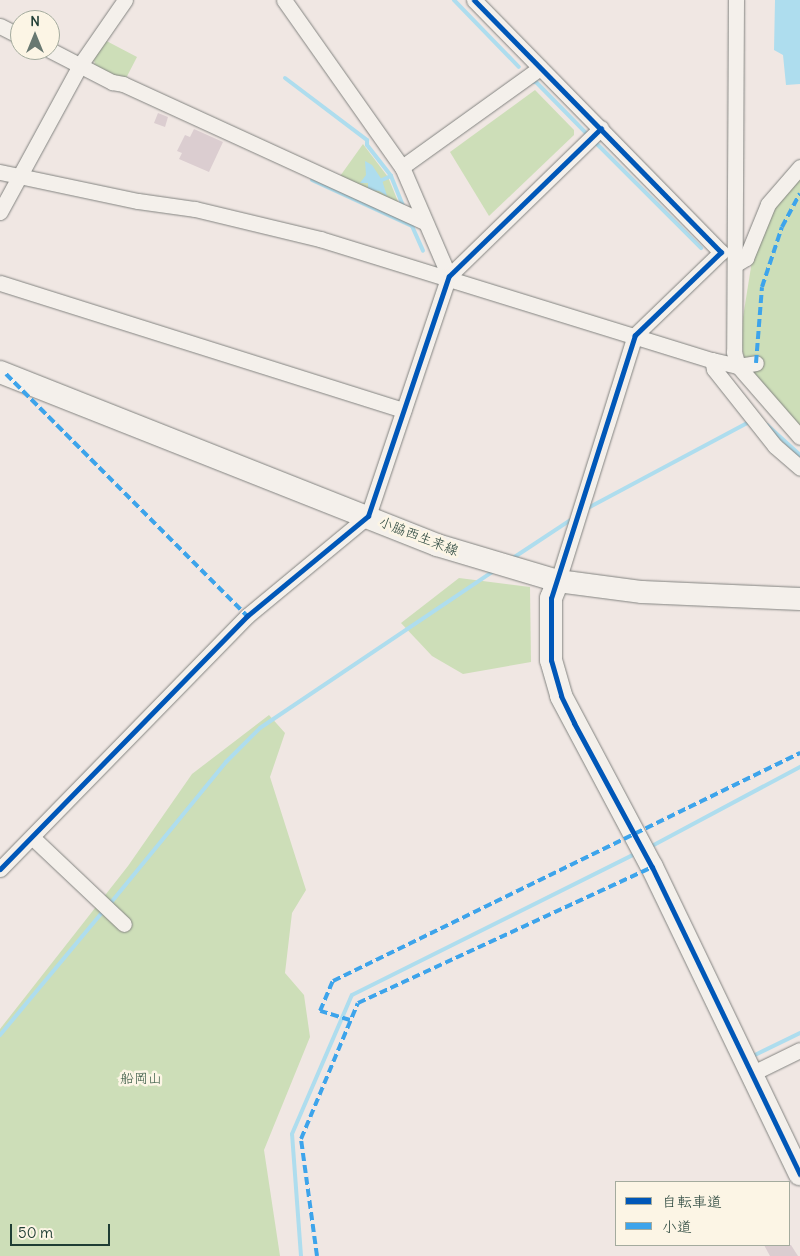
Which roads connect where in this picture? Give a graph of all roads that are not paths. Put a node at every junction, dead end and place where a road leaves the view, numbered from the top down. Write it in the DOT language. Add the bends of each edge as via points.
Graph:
graph roads {
  1 [pos="125,0"];
  2 [pos="284,0"];
  3 [pos="474,0"];
  4 [pos="736,0"];
  5 [pos="60,55"];
  6 [pos="80,65"];
  7 [pos="540,68"];
  8 [pos="601,128"];
  9 [pos="402,167"];
  10 [pos="800,167"];
  11 [pos="0,172"];
  12 [pos="21,174"];
  13 [pos="0,212"];
  14 [pos="425,222"];
  15 [pos="721,252"];
  16 [pos="736,264"];
  17 [pos="448,276"];
  18 [pos="0,283"];
  19 [pos="635,334"];
  20 [pos="712,360"];
  21 [pos="756,363"];
  22 [pos="738,366"];
  23 [pos="0,372"];
  24 [pos="404,410"];
  25 [pos="800,437"];
  26 [pos="800,468"];
  27 [pos="368,516"];
  28 [pos="558,581"];
  29 [pos="800,599"];
  30 [pos="33,838"];
  31 [pos="0,869"];
  32 [pos="124,924"];
  33 [pos="800,1050"];
  34 [pos="753,1073"];
  35 [pos="800,1174"];
  1 -- 6 [label="street"];
  2 -- 9 [label="street"];
  3 -- 7 [label="street"];
  4 -- 16 [label="street" via="732,239"];
  5 -- 6 [label="street"];
  6 -- 12 [label="street"];
  6 -- 14 [label="street"];
  7 -- 8 [label="street"];
  7 -- 9 [label="street"];
  8 -- 15 [label="street"];
  8 -- 17 [label="street"];
  9 -- 14 [label="street"];
  10 -- 16 [label="street" via="768,204 746,258"];
  11 -- 12 [label="street"];
  12 -- 13 [label="street"];
  12 -- 17 [label="street" via="138,200 195,208 320,239"];
  14 -- 17 [label="street"];
  15 -- 16 [label="street"];
  15 -- 19 [label="street"];
  16 -- 22 [label="street" via="733,322"];
  17 -- 19 [label="street"];
  17 -- 24 [label="street"];
  18 -- 24 [label="street"];
  19 -- 20 [label="street"];
  19 -- 28 [label="street"];
  20 -- 22 [label="street"];
  20 -- 26 [label="street" via="714,370 775,446"];
  21 -- 22 [label="street"];
  22 -- 25 [label="street"];
  23 -- 27 [label="main road, 小脇西生来線"];
  24 -- 27 [label="street"];
  27 -- 28 [label="main road, 小脇西生来線" via="436,545"];
  27 -- 30 [label="street" via="247,616"];
  28 -- 29 [label="main road, 小脇西生来線" via="642,592"];
  28 -- 34 [label="main road" via="551,598 552,660 562,696 652,867"];
  30 -- 31 [label="street"];
  30 -- 32 [label="street"];
  33 -- 34 [label="street"];
  34 -- 35 [label="main road"];
}
